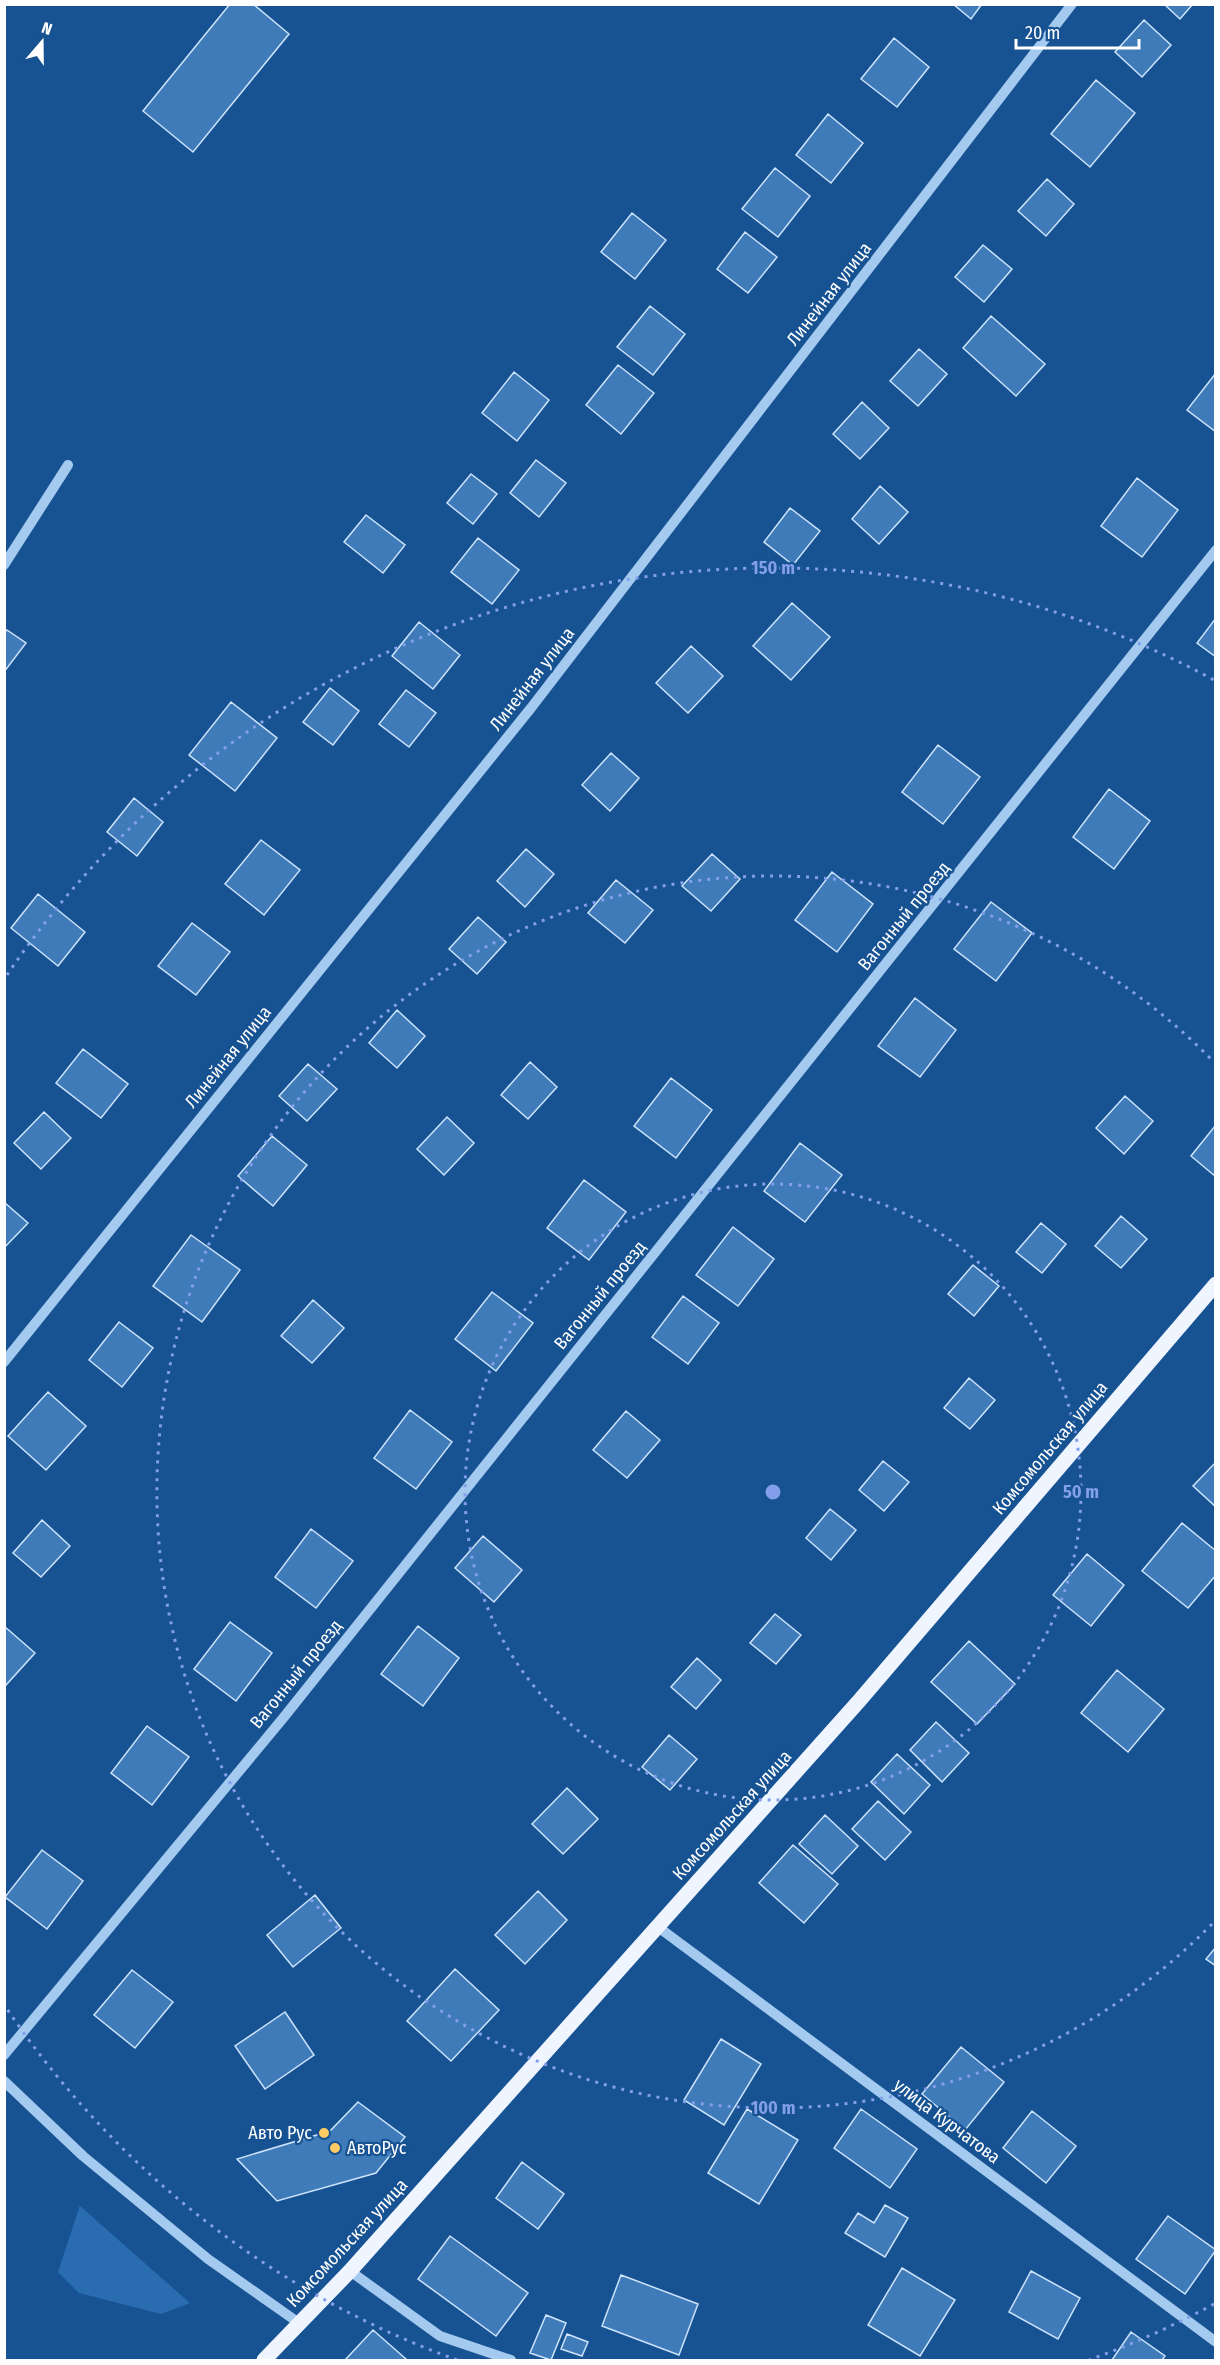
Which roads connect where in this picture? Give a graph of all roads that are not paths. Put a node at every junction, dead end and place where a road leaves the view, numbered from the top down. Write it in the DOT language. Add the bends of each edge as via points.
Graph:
graph roads {
  1 [pos="1072,4"];
  2 [pos="68,465"];
  3 [pos="1215,550"];
  4 [pos="4,565"];
  5 [pos="1215,1284"];
  6 [pos="4,1362"];
  7 [pos="658,1928"];
  8 [pos="4,2055"];
  9 [pos="4,2081"];
  10 [pos="350,2271"];
  11 [pos="299,2323"];
  12 [pos="1215,2342"];
  13 [pos="264,2361"];
  14 [pos="511,2361"];
  1 -- 6 [label="street, Линейная улица" via="531,708"];
  2 -- 4 [label="street"];
  3 -- 8 [label="street, Вагонный проезд" via="298,1698"];
  5 -- 7 [label="main road, Комсомольская улица" via="867,1692"];
  7 -- 10 [label="main road, Комсомольская улица"];
  7 -- 12 [label="street, улица Курчатова"];
  9 -- 11 [label="street" via="83,2156 208,2259"];
  10 -- 11 [label="main road, Комсомольская улица"];
  10 -- 14 [label="street" via="440,2336"];
  11 -- 13 [label="main road, Комсомольская улица"];
}
